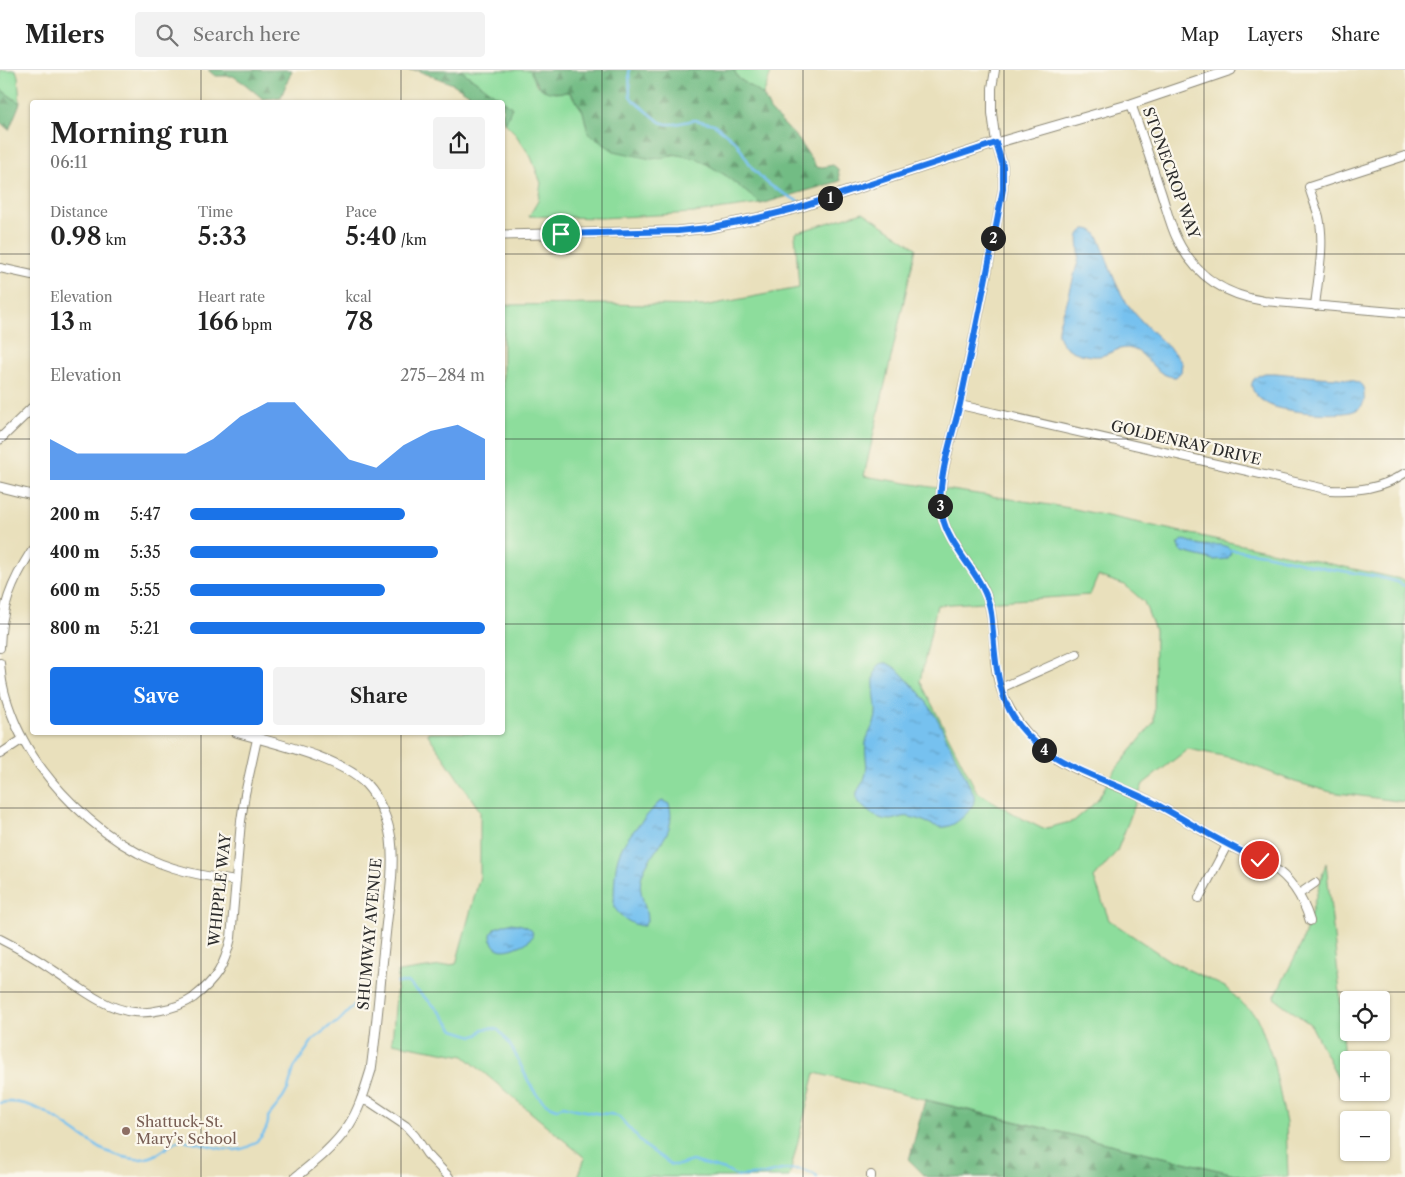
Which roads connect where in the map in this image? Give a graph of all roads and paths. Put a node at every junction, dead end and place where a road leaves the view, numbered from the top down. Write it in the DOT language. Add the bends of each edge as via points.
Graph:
graph roads {
  1 [pos="995,70"];
  2 [pos="1231,70"];
  3 [pos="1131,104"];
  4 [pos="996,143"];
  5 [pos="1405,156"];
  6 [pos="505,235"];
  7 [pos="0,268"];
  8 [pos="30,275"];
  9 [pos="1315,306"];
  10 [pos="1405,313"];
  11 [pos="960,405"];
  12 [pos="30,410"];
  13 [pos="0,439"];
  14 [pos="1405,473"];
  15 [pos="0,487"];
  16 [pos="30,494"];
  17 [pos="30,553"];
  18 [pos="0,648"];
  19 [pos="1077,654"];
  20 [pos="0,663"];
  21 [pos="1001,688"];
  22 [pos="245,735"];
  23 [pos="23,739"];
  24 [pos="257,739"];
  25 [pos="0,754"];
  26 [pos="1227,845"];
  27 [pos="236,881"];
  28 [pos="1315,883"];
  29 [pos="1299,894"];
  30 [pos="1199,898"];
  31 [pos="1310,921"];
  32 [pos="0,938"];
  33 [pos="361,1100"];
  34 [pos="296,1177"];
  35 [pos="449,1177"];
  1 -- 4 [label="street" via="992,113"];
  2 -- 3 [label="street"];
  3 -- 4 [label="street"];
  3 -- 9 [label="street, STONECROP WAY" via="1176,238 1194,266 1222,289 1240,296 1264,302"];
  4 -- 6 [label="street" via="794,209 708,228"];
  4 -- 11 [label="street" via="1003,166 1003,189"];
  5 -- 9 [label="street" via="1309,187 1320,226"];
  7 -- 8 [label="street"];
  9 -- 10 [label="street, STONECROP WAY"];
  11 -- 14 [label="street, GOLDENRAY DRIVE" via="1330,490 1375,487"];
  11 -- 21 [label="street" via="943,477 941,514 945,529 978,579 990,604"];
  12 -- 13 [label="street"];
  15 -- 16 [label="street"];
  17 -- 18 [label="street" via="7,600"];
  19 -- 21 [label="street"];
  20 -- 23 [label="street" via="3,685"];
  21 -- 26 [label="street" via="1015,719 1046,752 1143,798"];
  22 -- 24 [label="street, SHUMWAY AVENUE"];
  23 -- 25 [label="street"];
  23 -- 27 [label="street" via="66,798 115,839 164,865"];
  24 -- 27 [label="street, WHIPPLE WAY" via="241,821"];
  24 -- 33 [label="street, SHUMWAY AVENUE" via="321,758 355,775 375,796 388,823 392,854 390,890 371,1070"];
  26 -- 29 [label="street" via="1271,866"];
  26 -- 30 [label="street"];
  27 -- 32 [label="street, WHIPPLE WAY" via="231,938 221,967 213,980 190,1000 165,1010 134,1012 117,1008"];
  28 -- 29 [label="street"];
  29 -- 31 [label="street"];
  33 -- 34 [label="street, SHUMWAY AVENUE" via="342,1134"];
  33 -- 35 [label="street" via="370,1102 406,1126"];
}
